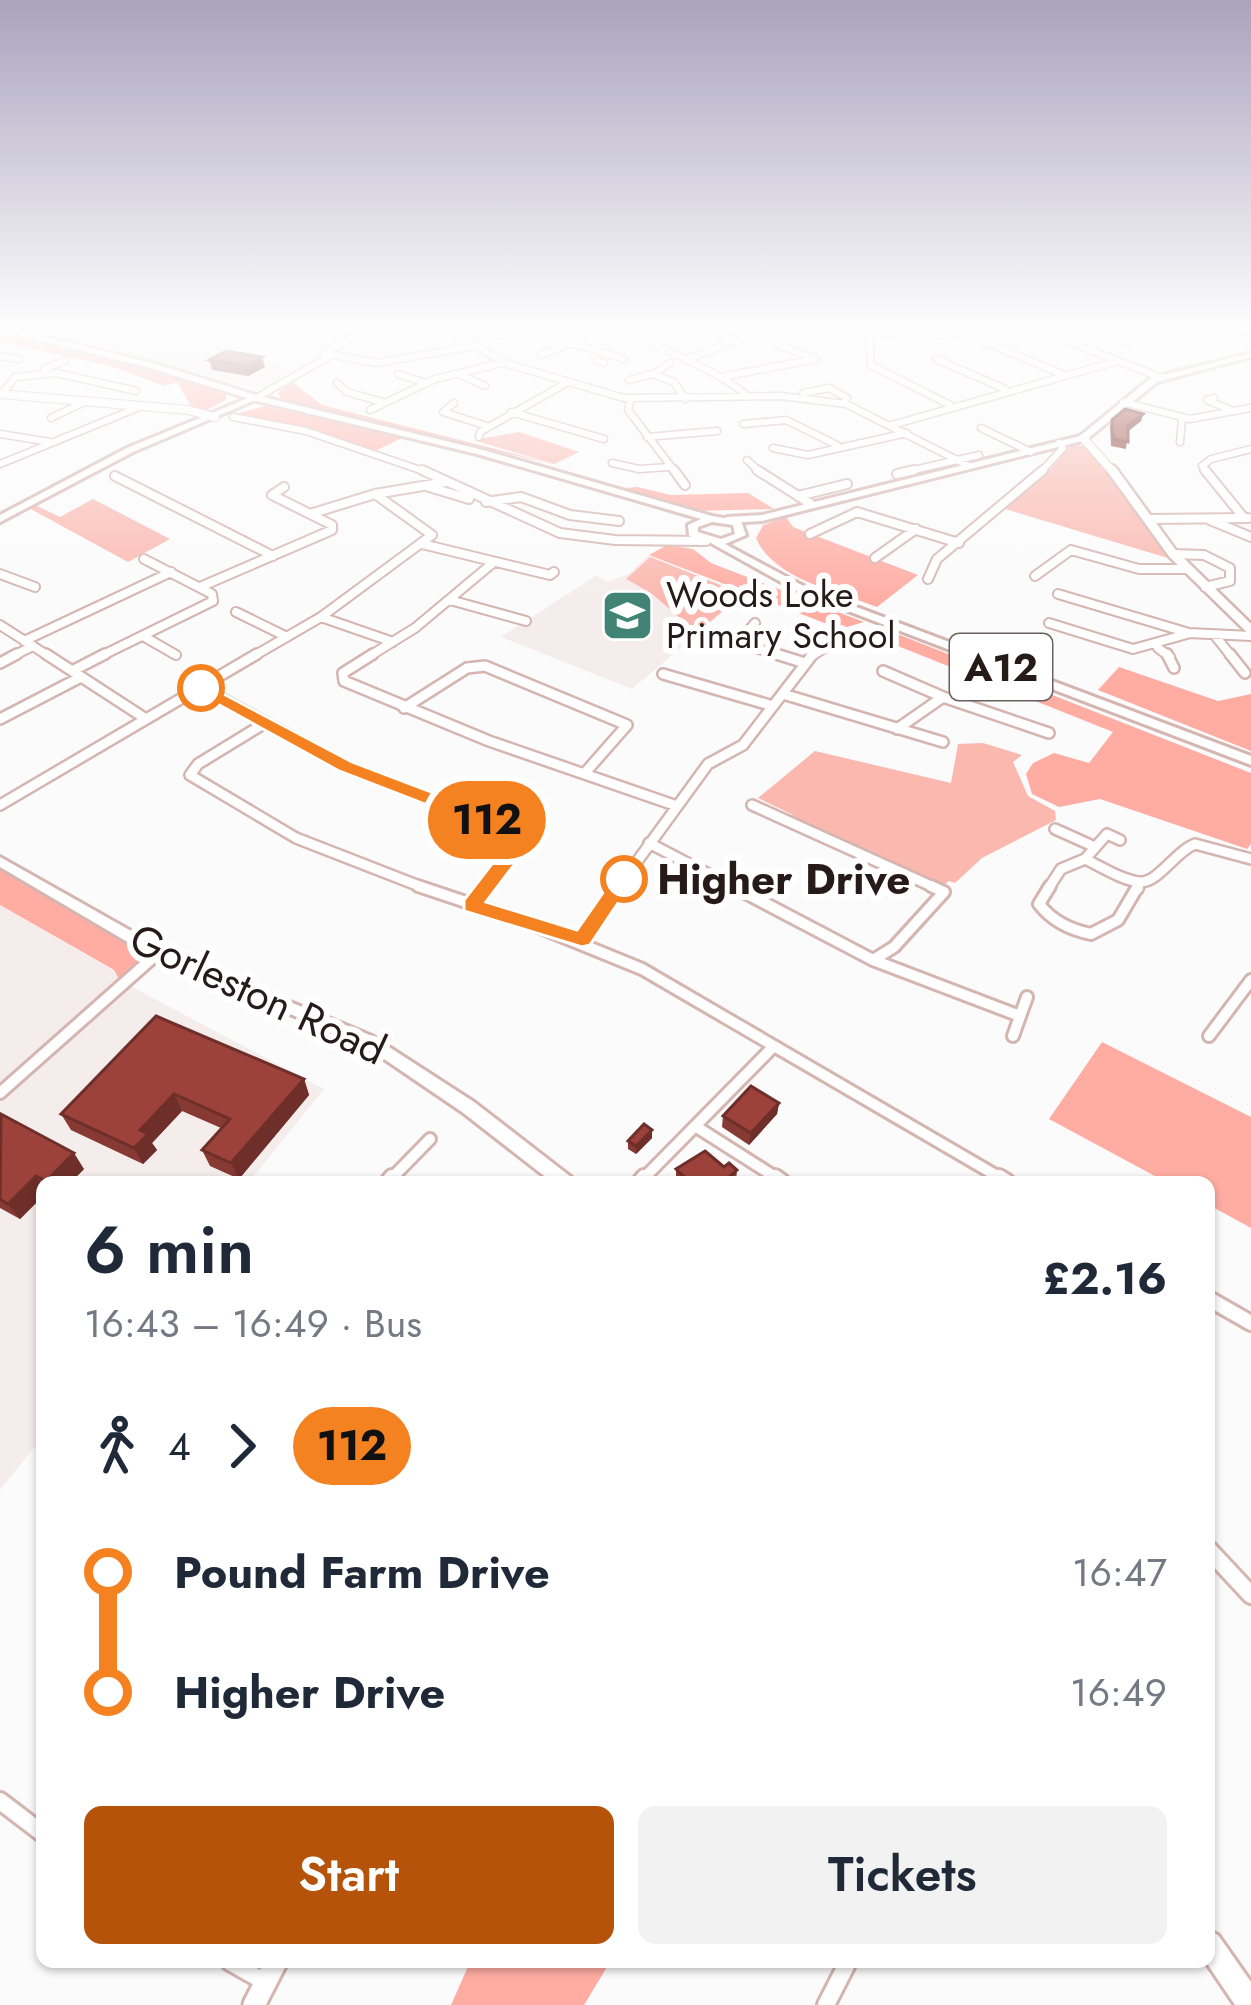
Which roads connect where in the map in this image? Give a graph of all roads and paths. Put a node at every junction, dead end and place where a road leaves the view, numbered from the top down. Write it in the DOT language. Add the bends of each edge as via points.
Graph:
graph roads {
  1 [pos="112,419"];
  2 [pos="213,419"];
  3 [pos="240,419"];
  4 [pos="341,419"];
  5 [pos="459,419"];
  6 [pos="500,419"];
  7 [pos="534,419"];
  8 [pos="634,419"];
  9 [pos="880,419"];
  10 [pos="909,419"];
  11 [pos="1105,419"];
  12 [pos="1182,419"];
  13 [pos="1185,419"];
  14 [pos="743,424"];
  15 [pos="892,424"];
  16 [pos="488,426"];
  17 [pos="982,428"];
  18 [pos="717,430"];
  19 [pos="907,433"];
  20 [pos="0,434"];
  21 [pos="479,437"];
  22 [pos="647,437"];
  23 [pos="1083,438"];
  24 [pos="604,439"];
  25 [pos="1059,442"];
  26 [pos="1180,442"];
  27 [pos="55,443"];
  28 [pos="837,446"];
  29 [pos="1251,449"];
  30 [pos="777,451"];
  31 [pos="1030,452"];
  32 [pos="980,455"];
  33 [pos="954,459"];
  34 [pos="747,460"];
  35 [pos="0,464"];
  36 [pos="612,464"];
  37 [pos="669,466"];
  38 [pos="969,466"];
  39 [pos="900,471"];
  40 [pos="115,476"];
  41 [pos="450,482"];
  42 [pos="841,484"];
  43 [pos="685,485"];
  44 [pos="426,486"];
  45 [pos="284,487"];
  46 [pos="375,494"];
  47 [pos="797,496"];
  48 [pos="486,502"];
  49 [pos="811,504"];
  50 [pos="662,507"];
  51 [pos="310,514"];
  52 [pos="762,518"];
  53 [pos="1208,518"];
  54 [pos="1247,518"];
  55 [pos="0,519"];
  56 [pos="711,519"];
  57 [pos="1149,519"];
  58 [pos="727,520"];
  59 [pos="619,521"];
  60 [pos="916,529"];
  61 [pos="691,530"];
  62 [pos="742,533"];
  63 [pos="810,534"];
  64 [pos="549,535"];
  65 [pos="1251,536"];
  66 [pos="669,539"];
  67 [pos="710,541"];
  68 [pos="959,543"];
  69 [pos="422,544"];
  70 [pos="1173,554"];
  71 [pos="273,556"];
  72 [pos="875,558"];
  73 [pos="143,559"];
  74 [pos="494,562"];
  75 [pos="755,564"];
  76 [pos="1188,569"];
  77 [pos="171,572"];
  78 [pos="554,572"];
  79 [pos="0,574"];
  80 [pos="1035,576"];
  81 [pos="928,579"];
  82 [pos="35,587"];
  83 [pos="200,587"];
  84 [pos="1205,587"];
  85 [pos="1058,594"];
  86 [pos="450,599"];
  87 [pos="236,612"];
  88 [pos="321,617"];
  89 [pos="526,621"];
  90 [pos="755,623"];
  91 [pos="1049,623"];
  92 [pos="0,625"];
  93 [pos="1189,633"];
  94 [pos="1251,633"];
  95 [pos="143,636"];
  96 [pos="287,637"];
  97 [pos="842,637"];
  98 [pos="1216,637"];
  99 [pos="392,642"];
  100 [pos="29,644"];
  101 [pos="1158,648"];
  102 [pos="176,655"];
  103 [pos="805,662"];
  104 [pos="0,663"];
  105 [pos="1174,668"];
  106 [pos="883,671"];
  107 [pos="1245,673"];
  108 [pos="76,674"];
  109 [pos="663,674"];
  110 [pos="200,687"];
  111 [pos="783,694"];
  112 [pos="943,697"];
  113 [pos="773,706"];
  114 [pos="404,708"];
  115 [pos="146,718"];
  116 [pos="0,719"];
  117 [pos="265,723"];
  118 [pos="897,729"];
  119 [pos="1049,733"];
  120 [pos="944,742"];
  121 [pos="1251,761"];
  122 [pos="584,774"];
  123 [pos="674,805"];
  124 [pos="0,806"];
  125 [pos="752,806"];
  126 [pos="1055,829"];
  127 [pos="1120,840"];
  128 [pos="649,843"];
  129 [pos="1095,847"];
  130 [pos="1085,859"];
  131 [pos="1251,859"];
  132 [pos="0,861"];
  133 [pos="1139,882"];
  134 [pos="471,906"];
  135 [pos="582,940"];
  136 [pos="158,953"];
  137 [pos="873,960"];
  138 [pos="1251,980"];
  139 [pos="1027,997"];
  140 [pos="1020,1016"];
  141 [pos="1012,1036"];
  142 [pos="1209,1036"];
  143 [pos="772,1048"];
  144 [pos="0,1093"];
  145 [pos="694,1126"];
  146 [pos="430,1139"];
  147 [pos="394,1176"];
  148 [pos="557,1176"];
  149 [pos="646,1176"];
  150 [pos="773,1176"];
  151 [pos="996,1176"];
  152 [pos="1215,1303"];
  153 [pos="1215,1308"];
  154 [pos="1226,1309"];
  155 [pos="1251,1323"];
  156 [pos="1215,1556"];
  157 [pos="1251,1595"];
  158 [pos="0,1801"];
  159 [pos="36,1828"];
  160 [pos="1215,1953"];
  161 [pos="845,1968"];
  162 [pos="826,2005"];
  163 [pos="1251,2005"];
  1 -- 27 [label="street"];
  2 -- 55 [label="main road" via="130,450"];
  3 -- 41 [label="street" via="330,438"];
  4 -- 50 [label="highway"];
  5 -- 16 [label="street"];
  6 -- 16 [label="street"];
  7 -- 24 [label="street"];
  8 -- 22 [label="street"];
  9 -- 15 [label="street"];
  10 -- 15 [label="street"];
  11 -- 23 [label="main road"];
  12 -- 13 [label="street"];
  12 -- 26 [label="street"];
  14 -- 28 [label="street" via="785,420"];
  15 -- 19 [label="street"];
  16 -- 21 [label="street"];
  17 -- 31 [label="street"];
  18 -- 22 [label="street"];
  19 -- 28 [label="street"];
  19 -- 33 [label="street"];
  20 -- 27 [label="street"];
  22 -- 37 [label="street"];
  23 -- 25 [label="main road"];
  23 -- 57 [label="street"];
  25 -- 31 [label="main road"];
  25 -- 68 [label="street" via="1063,448 1040,473"];
  27 -- 35 [label="street"];
  28 -- 30 [label="street" via="808,455"];
  29 -- 54 [label="street" via="1202,466"];
  31 -- 38 [label="main road"];
  32 -- 33 [label="street"];
  33 -- 38 [label="street"];
  33 -- 39 [label="street"];
  34 -- 47 [label="street"];
  36 -- 37 [label="street"];
  37 -- 43 [label="street"];
  38 -- 49 [label="main road"];
  40 -- 71 [label="street"];
  41 -- 44 [label="street"];
  41 -- 48 [label="street"];
  42 -- 47 [label="street"];
  44 -- 46 [label="street"];
  44 -- 64 [label="street"];
  45 -- 51 [label="street" via="272,495"];
  46 -- 51 [label="street"];
  46 -- 69 [label="street" via="428,527 432,535"];
  47 -- 49 [label="street"];
  48 -- 59 [label="street" via="535,498 574,516"];
  48 -- 66 [label="street" via="560,533"];
  49 -- 52 [label="main road"];
  50 -- 56 [label="highway"];
  50 -- 61 [label="highway"];
  51 -- 71 [label="street" via="332,530"];
  52 -- 58 [label="main road"];
  52 -- 62 [label="main road"];
  53 -- 54 [label="street"];
  53 -- 57 [label="street"];
  53 -- 65 [label="street"];
  56 -- 58 [label="highway"];
  56 -- 61 [label="highway"];
  57 -- 70 [label="street"];
  58 -- 62 [label="highway"];
  60 -- 63 [label="street" via="857,512"];
  60 -- 68 [label="street"];
  60 -- 72 [label="street"];
  61 -- 66 [label="street"];
  61 -- 67 [label="highway"];
  62 -- 67 [label="highway"];
  62 -- 75 [label="highway"];
  66 -- 67 [label="street"];
  67 -- 75 [label="highway, A12"];
  68 -- 81 [label="street" via="937,559"];
  69 -- 74 [label="street"];
  69 -- 88 [label="street"];
  70 -- 76 [label="street"];
  70 -- 84 [label="street" via="1204,555 1230,568 1230,581"];
  71 -- 83 [label="street"];
  73 -- 77 [label="street"];
  74 -- 78 [label="street"];
  74 -- 86 [label="street"];
  75 -- 121 [label="highway, A12" via="805,591"];
  76 -- 80 [label="street" via="1132,568 1071,550"];
  76 -- 84 [label="street"];
  77 -- 83 [label="street"];
  77 -- 100 [label="street"];
  79 -- 82 [label="street"];
  83 -- 95 [label="street" via="213,601"];
  84 -- 94 [label="street"];
  85 -- 93 [label="street"];
  86 -- 89 [label="street"];
  86 -- 99 [label="street"];
  87 -- 96 [label="street"];
  88 -- 96 [label="street"];
  88 -- 99 [label="street"];
  90 -- 103 [label="street" via="745,645"];
  91 -- 101 [label="street" via="1130,651"];
  92 -- 100 [label="street"];
  93 -- 98 [label="street"];
  93 -- 101 [label="street"];
  94 -- 98 [label="street"];
  95 -- 102 [label="street"];
  95 -- 108 [label="street"];
  96 -- 110 [label="street"];
  97 -- 103 [label="street"];
  98 -- 107 [label="street"];
  99 -- 114 [label="street" via="341,678"];
  100 -- 104 [label="street"];
  100 -- 108 [label="street"];
  101 -- 105 [label="street"];
  103 -- 111 [label="street"];
  106 -- 112 [label="street"];
  108 -- 115 [label="street"];
  108 -- 116 [label="street"];
  109 -- 113 [label="street"];
  110 -- 115 [label="street"];
  110 -- 117 [label="street"];
  111 -- 113 [label="street"];
  111 -- 118 [label="street"];
  112 -- 118 [label="street"];
  112 -- 119 [label="street"];
  113 -- 123 [label="street" via="743,746 714,756"];
  114 -- 122 [label="street"];
  114 -- 122 [label="street" via="467,668 484,666 627,725"];
  115 -- 124 [label="street"];
  117 -- 134 [label="street" via="346,766 522,834"];
  117 -- 134 [label="street" via="190,775 296,836"];
  118 -- 120 [label="street"];
  122 -- 123 [label="street"];
  123 -- 128 [label="street"];
  125 -- 137 [label="street" via="946,889"];
  126 -- 129 [label="street"];
  127 -- 129 [label="street" via="1107,834"];
  128 -- 135 [label="street"];
  128 -- 137 [label="street"];
  129 -- 130 [label="street"];
  130 -- 133 [label="street"];
  130 -- 133 [label="street" via="1061,869 1039,904 1093,937 1138,896"];
  131 -- 133 [label="street" via="1187,845"];
  132 -- 136 [label="main road, Gorleston Road"];
  134 -- 135 [label="street"];
  135 -- 143 [label="street"];
  136 -- 144 [label="street"];
  136 -- 148 [label="main road, Gorleston Road" via="367,1040"];
  137 -- 140 [label="street"];
  138 -- 142 [label="street"];
  139 -- 140 [label="street"];
  140 -- 141 [label="street"];
  143 -- 145 [label="street"];
  143 -- 151 [label="street"];
  145 -- 149 [label="street"];
  145 -- 150 [label="street"];
  146 -- 147 [label="street"];
  152 -- 154 [label="street"];
  153 -- 154 [label="street"];
  154 -- 155 [label="street"];
  156 -- 157 [label="street"];
  158 -- 159 [label="street"];
  160 -- 163 [label="main road"];
  161 -- 162 [label="street"];
}
